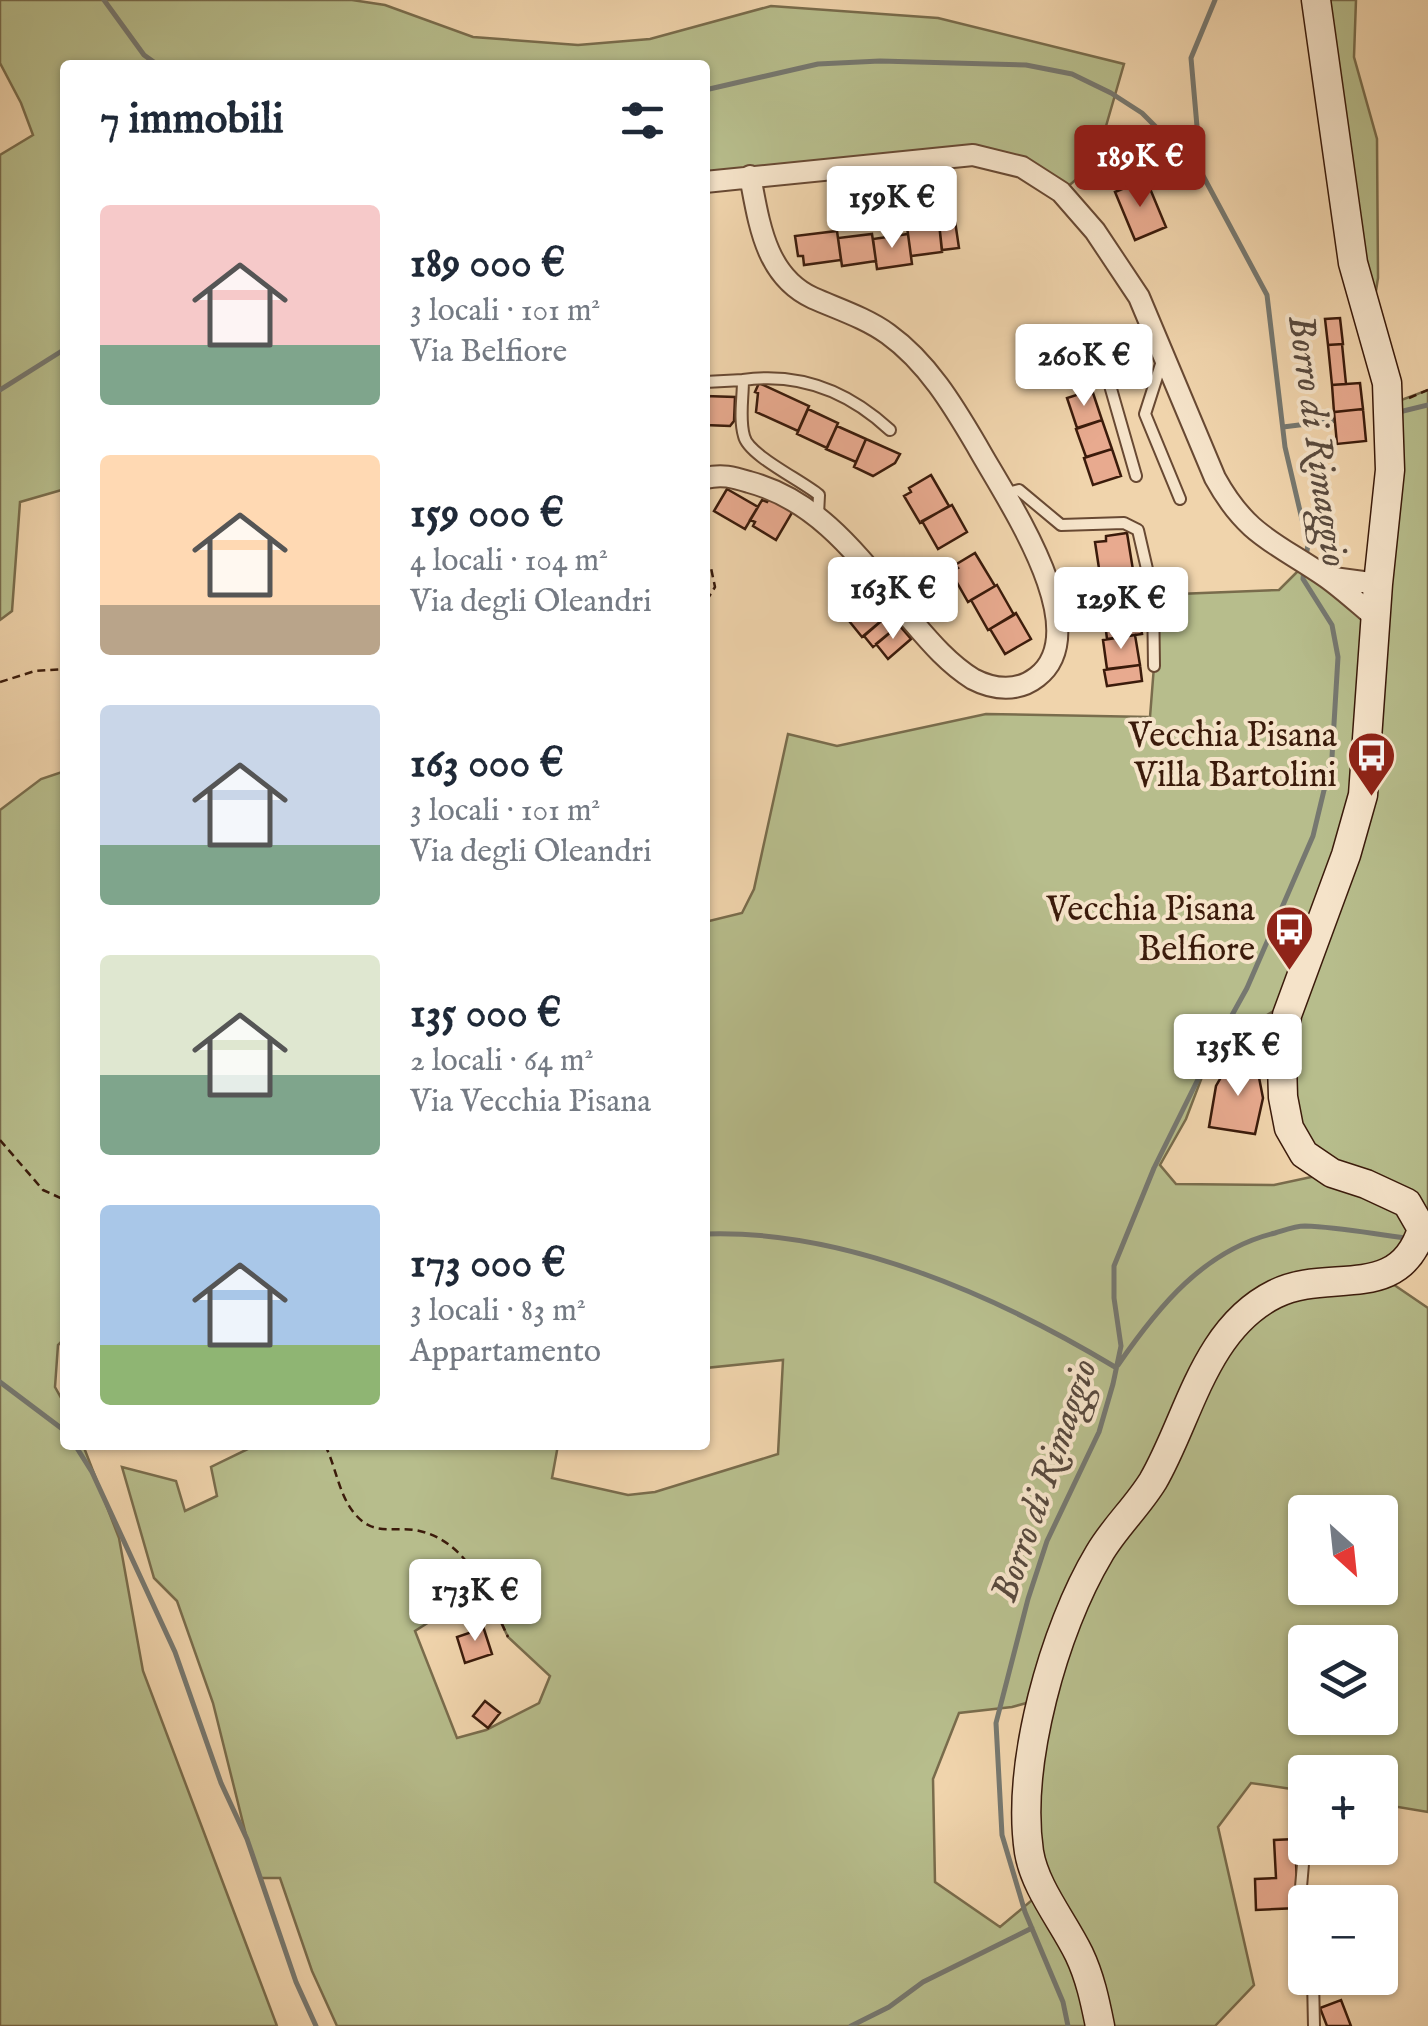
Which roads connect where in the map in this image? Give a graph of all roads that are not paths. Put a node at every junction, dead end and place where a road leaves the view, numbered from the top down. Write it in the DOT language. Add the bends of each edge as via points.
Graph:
graph roads {
  1 [pos="1316,0"];
  2 [pos="750,176"];
  3 [pos="710,181"];
  4 [pos="1154,330"];
  5 [pos="1164,355"];
  6 [pos="743,380"];
  7 [pos="710,382"];
  8 [pos="890,430"];
  9 [pos="1136,476"];
  10 [pos="710,477"];
  11 [pos="1003,494"];
  12 [pos="1180,499"];
  13 [pos="818,516"];
  14 [pos="1342,558"];
  15 [pos="1378,584"];
  16 [pos="1351,590"];
  17 [pos="1376,618"];
  18 [pos="1154,666"];
  19 [pos="1313,1995"];
  20 [pos="1100,2026"];
  21 [pos="1314,2026"];
  1 -- 15 [label="main road" via="1353,263 1386,383 1390,470"];
  2 -- 3 [label="street"];
  2 -- 4 [label="street" via="973,155 1022,168 1060,192 1095,231"];
  2 -- 11 [label="street" via="761,231 786,281 886,333 920,361"];
  4 -- 5 [label="street"];
  4 -- 9 [label="lane" via="1105,368"];
  5 -- 12 [label="lane" via="1145,414"];
  5 -- 16 [label="street" via="1215,478 1245,524"];
  6 -- 7 [label="lane"];
  6 -- 8 [label="lane" via="804,381 865,407"];
  6 -- 13 [label="lane" via="750,450 819,495"];
  10 -- 13 [label="street" via="762,485"];
  11 -- 13 [label="street" via="1057,608 1060,637 1049,668 1028,684 1000,690 939,654"];
  11 -- 18 [label="lane" via="1019,490 1061,525 1124,523 1138,530 1153,595"];
  14 -- 16 [label="street"];
  15 -- 16 [label="street"];
  15 -- 17 [label="main road"];
  16 -- 17 [label="street"];
  17 -- 20 [label="main road" via="1363,796 1288,1016 1283,1097 1289,1128 1304,1154 1407,1204 1422,1230 1411,1262 1358,1281 1299,1284 1248,1312 1204,1372 1154,1480 1102,1548 1063,1626 1041,1698 1029,1854 1079,1954"];
  19 -- 21 [label="lane"];
}
